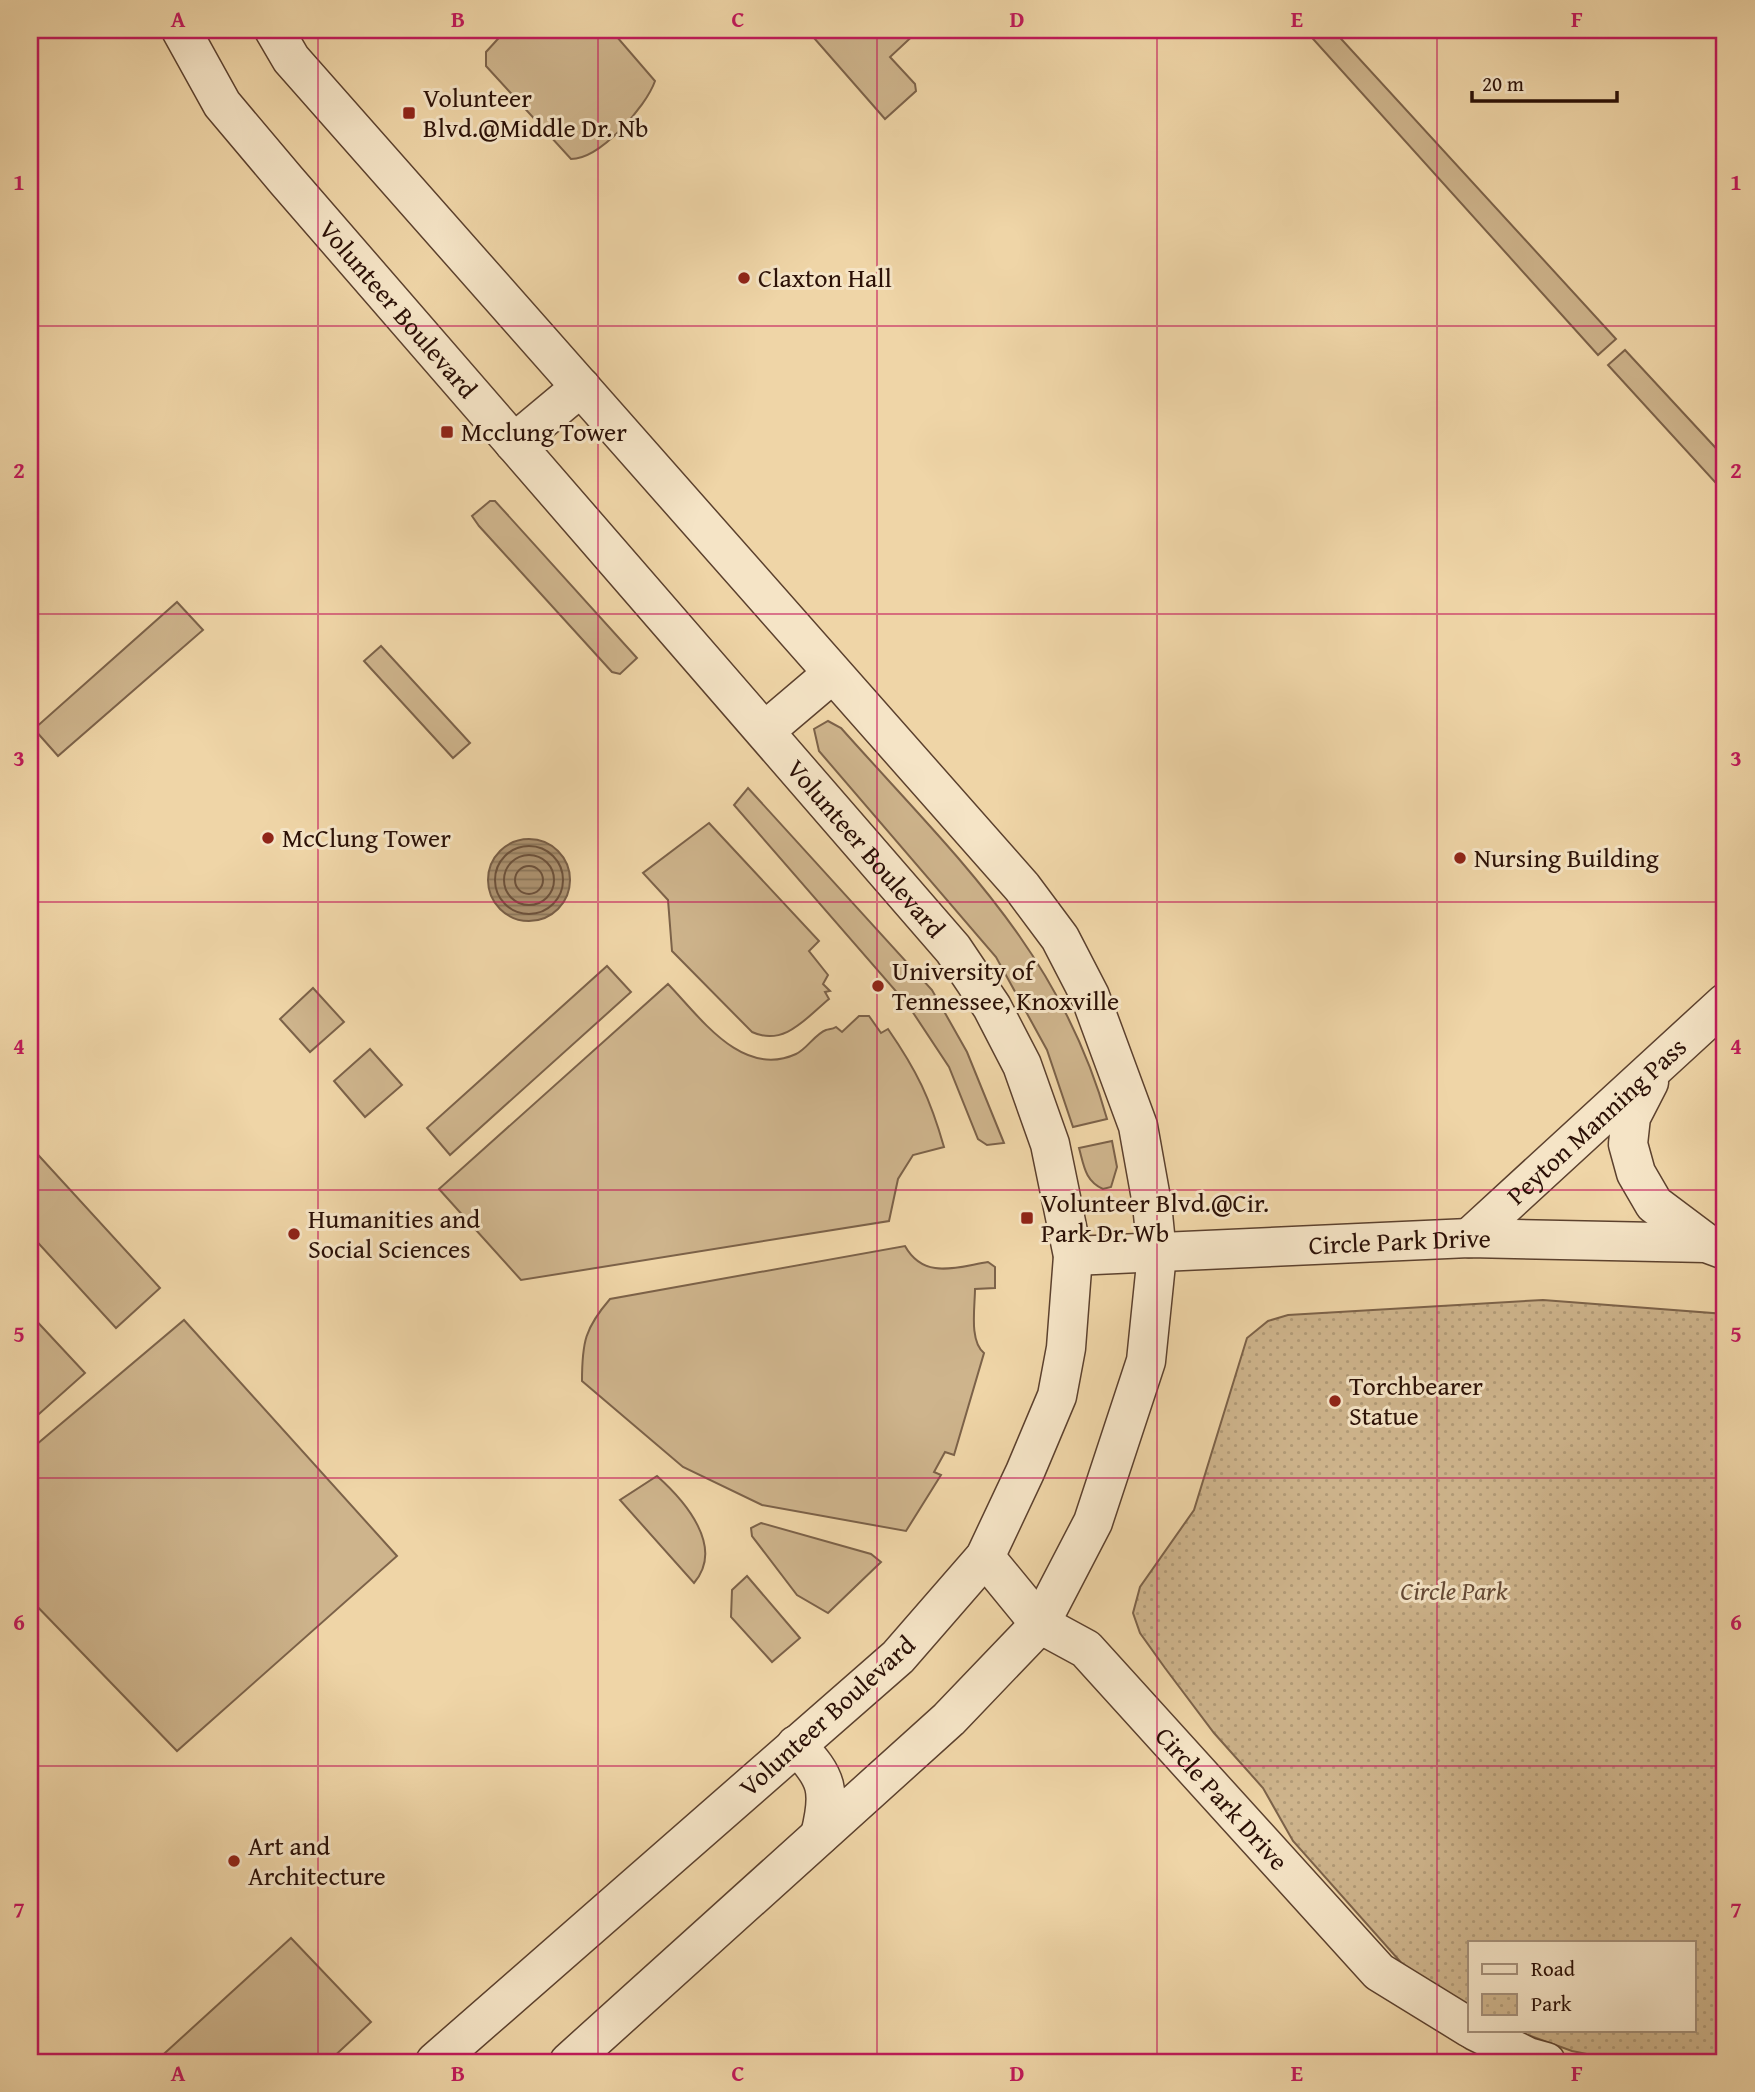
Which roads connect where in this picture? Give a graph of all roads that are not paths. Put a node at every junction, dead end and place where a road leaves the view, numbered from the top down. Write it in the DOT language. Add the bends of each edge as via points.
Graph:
graph roads {
  1 [pos="181,30"];
  2 [pos="274,30"];
  3 [pos="581,387"];
  4 [pos="514,443"];
  5 [pos="832,674"];
  6 [pos="766,730"];
  7 [pos="1725,1003"];
  8 [pos="1656,1068"];
  9 [pos="1469,1238"];
  10 [pos="1715,1247"];
  11 [pos="1157,1254"];
  12 [pos="1073,1256"];
  13 [pos="985,1557"];
  14 [pos="1040,1624"];
  15 [pos="796,1745"];
  16 [pos="820,1835"];
  17 [pos="1468,2027"];
  18 [pos="1477,2032"];
  19 [pos="435,2062"];
  20 [pos="569,2062"];
  21 [pos="1546,2062"];
  1 -- 4 [label="street, Volunteer Boulevard" via="222,104"];
  2 -- 3 [label="street" via="291,59"];
  3 -- 4 [label="street"];
  3 -- 5 [label="street"];
  4 -- 6 [label="street, Volunteer Boulevard"];
  5 -- 6 [label="street"];
  5 -- 11 [label="street" via="1022,887 1060,938 1090,996 1138,1126 1153,1203"];
  6 -- 12 [label="street, Volunteer Boulevard" via="953,949 992,1007 1021,1065 1050,1144"];
  7 -- 8 [label="street, Peyton Manning Pass"];
  8 -- 9 [label="street, Peyton Manning Pass"];
  8 -- 10 [label="street" via="1630,1117 1628,1144 1636,1173 1654,1205"];
  9 -- 10 [label="street, Circle Park Drive"];
  9 -- 11 [label="street, Circle Park Drive"];
  11 -- 12 [label="street, Circle Park Drive"];
  11 -- 14 [label="street" via="1146,1361 1093,1522"];
  12 -- 13 [label="street, Volunteer Boulevard" via="1057,1396"];
  13 -- 14 [label="street, Circle Park Drive"];
  13 -- 15 [label="street, Volunteer Boulevard" via="898,1657"];
  14 -- 16 [label="street" via="949,1719"];
  14 -- 17 [label="street, Circle Park Drive" via="1086,1649 1379,1972"];
  15 -- 16 [label="street" via="819,1769 825,1784 827,1810"];
  15 -- 19 [label="street, Volunteer Boulevard"];
  16 -- 20 [label="street"];
  18 -- 21 [label="street"];
}
